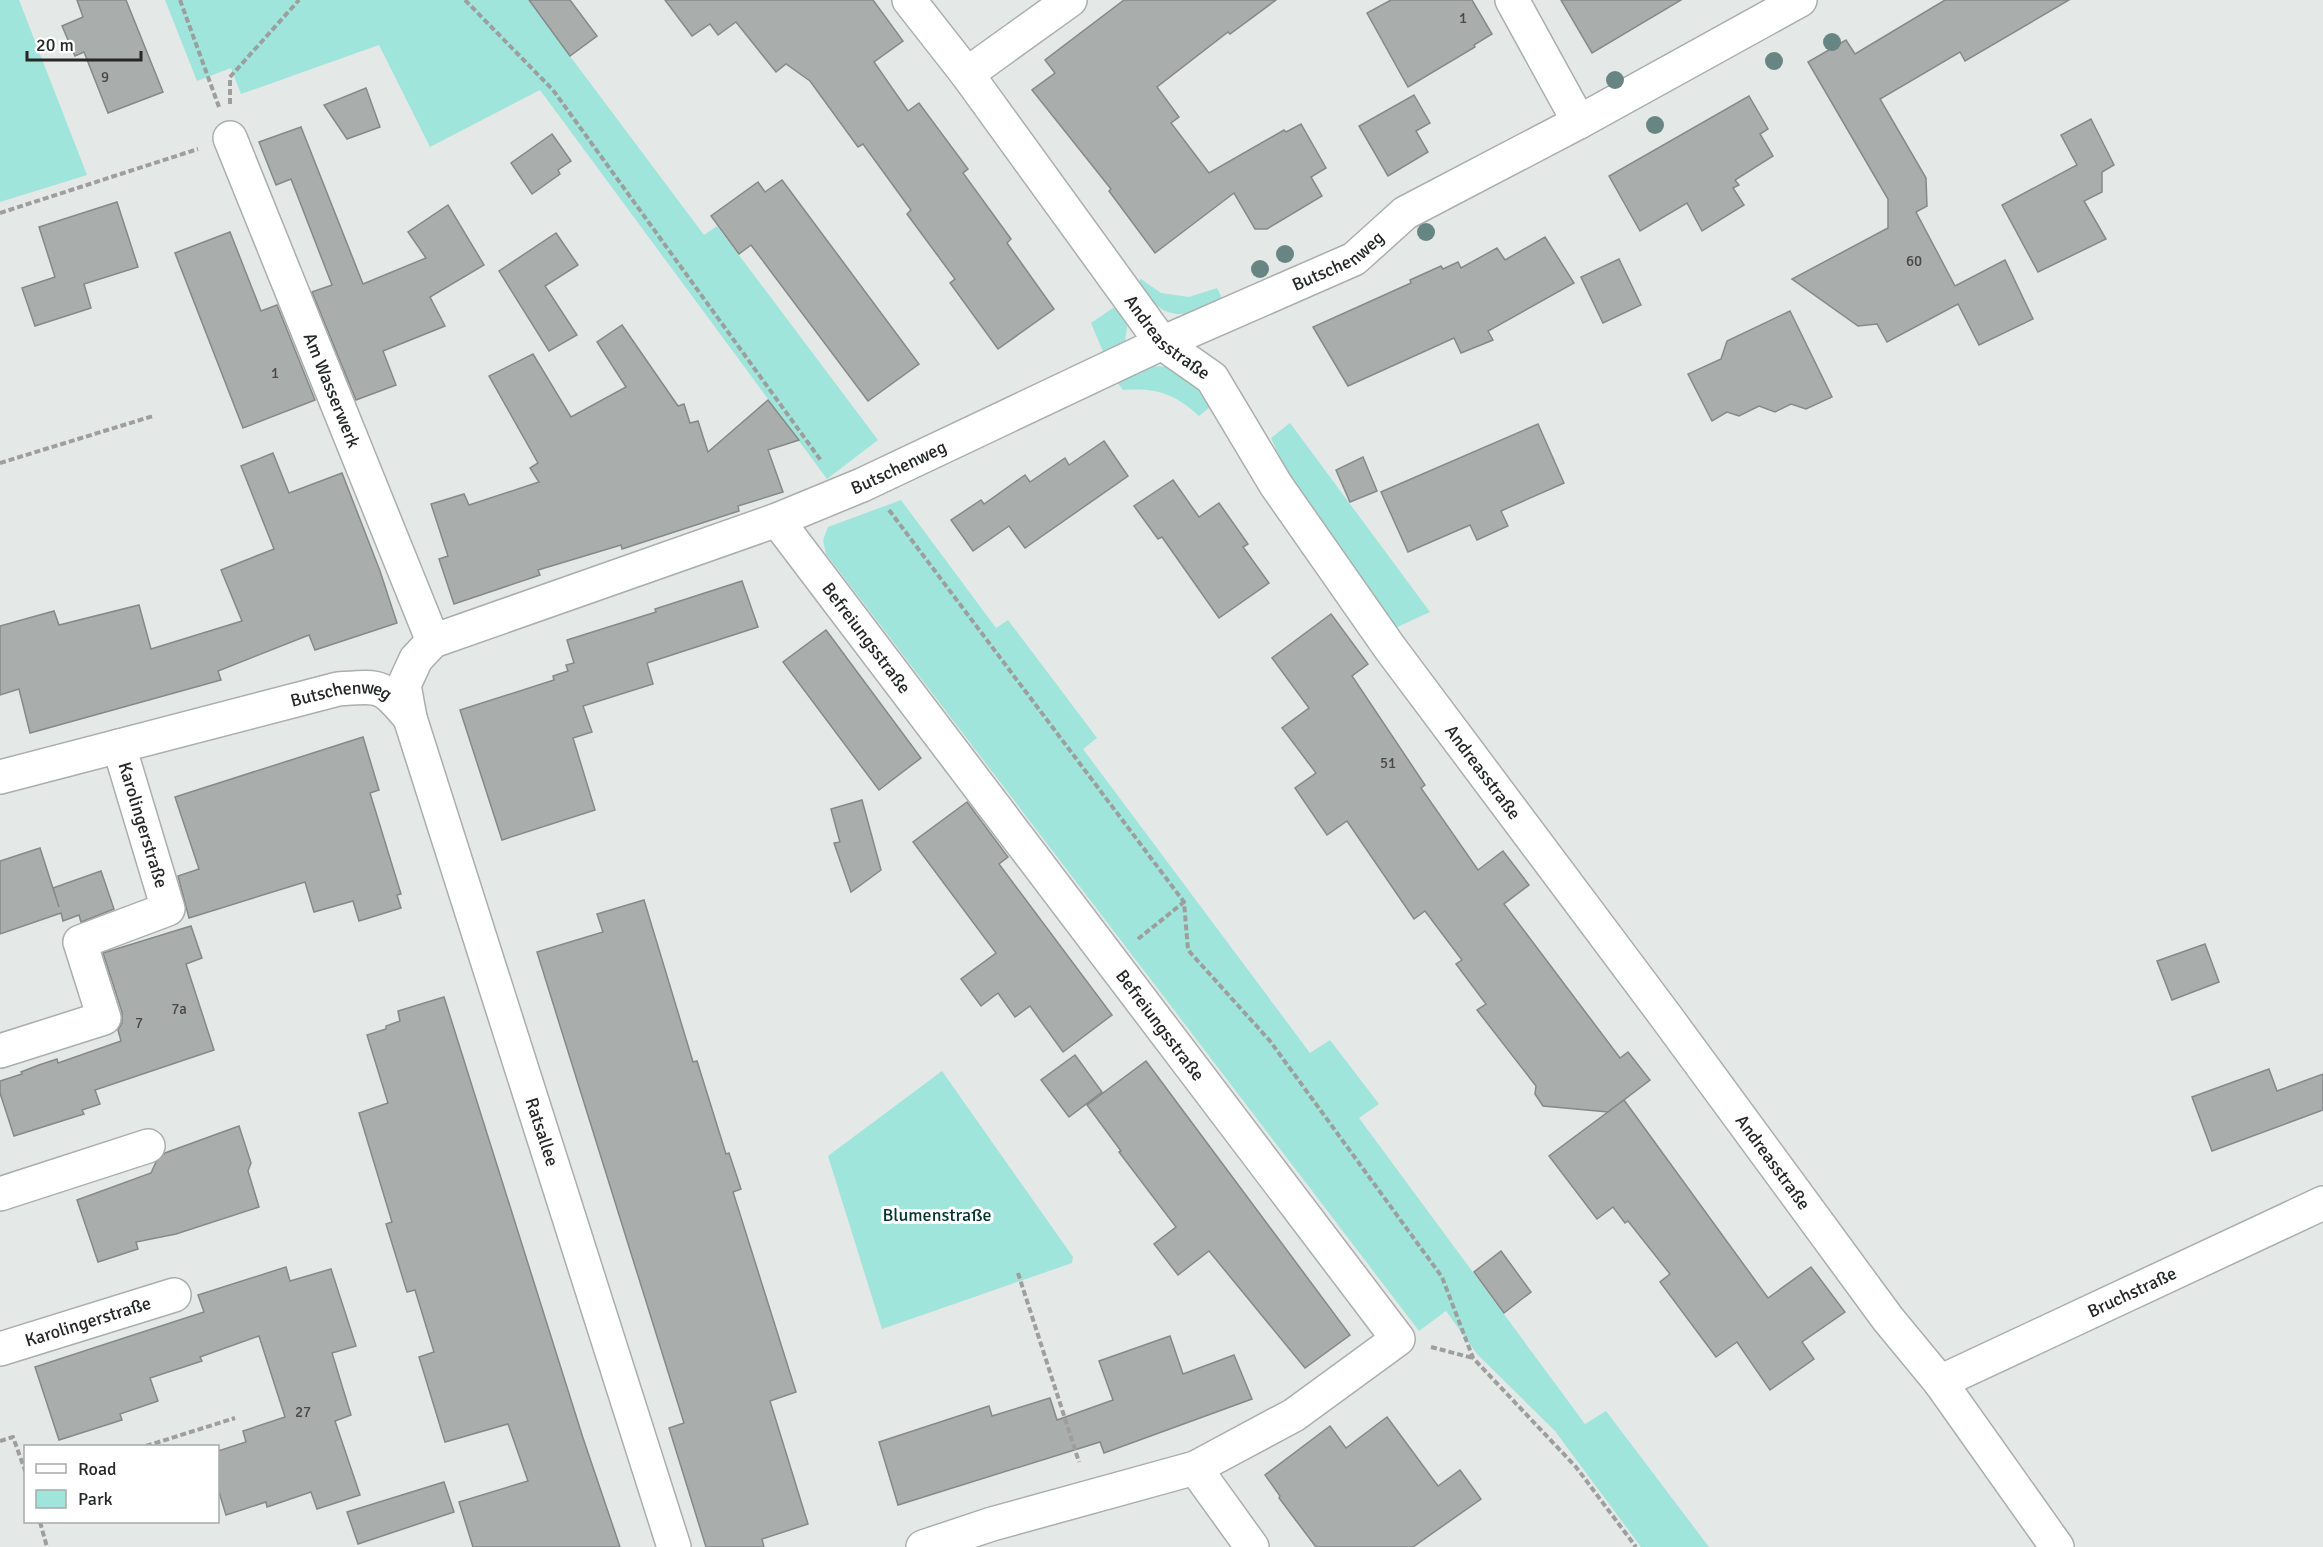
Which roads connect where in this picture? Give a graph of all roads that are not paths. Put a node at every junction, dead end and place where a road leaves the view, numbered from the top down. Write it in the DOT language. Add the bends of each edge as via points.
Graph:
graph roads {
  1 [pos="909,0"];
  2 [pos="1070,0"];
  3 [pos="1512,0"];
  4 [pos="1800,0"];
  5 [pos="967,74"];
  6 [pos="1579,122"];
  7 [pos="230,138"];
  8 [pos="1162,343"];
  9 [pos="777,520"];
  10 [pos="433,641"];
  11 [pos="410,718"];
  12 [pos="119,746"];
  13 [pos="0,777"];
  14 [pos="0,1051"];
  15 [pos="148,1146"];
  16 [pos="0,1194"];
  17 [pos="2323,1203"];
  18 [pos="174,1295"];
  19 [pos="0,1349"];
  20 [pos="1940,1382"];
  21 [pos="1195,1468"];
  22 [pos="990,1535"];
  23 [pos="674,1547"];
  24 [pos="923,1547"];
  25 [pos="1252,1547"];
  26 [pos="2057,1547"];
  1 -- 5 [label="street, Andreasstraße"];
  2 -- 5 [label="street"];
  3 -- 6 [label="street"];
  4 -- 6 [label="street, Butschenweg"];
  5 -- 8 [label="street, Andreasstraße"];
  6 -- 8 [label="street, Butschenweg" via="1405,213 1354,258"];
  7 -- 10 [label="street, Am Wasserwerk"];
  8 -- 9 [label="street, Butschenweg" via="862,485"];
  8 -- 20 [label="street, Andreasstraße" via="1212,378 1276,485 1390,648 1888,1319"];
  9 -- 10 [label="street, Butschenweg"];
  9 -- 21 [label="street, Befreiungsstraße" via="1398,1339 1294,1415"];
  10 -- 11 [label="street, Butschenweg" via="416,659 404,685"];
  11 -- 12 [label="street, Butschenweg" via="389,693 370,687 338,689"];
  11 -- 23 [label="street, Ratsallee"];
  12 -- 13 [label="street, Butschenweg"];
  12 -- 14 [label="street, Karolingerstraße" via="168,909 81,942 104,1018"];
  15 -- 16 [label="street"];
  17 -- 20 [label="street, Bruchstraße"];
  18 -- 19 [label="street, Karolingerstraße"];
  20 -- 26 [label="street, Andreasstraße"];
  21 -- 22 [label="street" via="1090,1497"];
  21 -- 25 [label="street"];
  22 -- 24 [label="street"];
}
